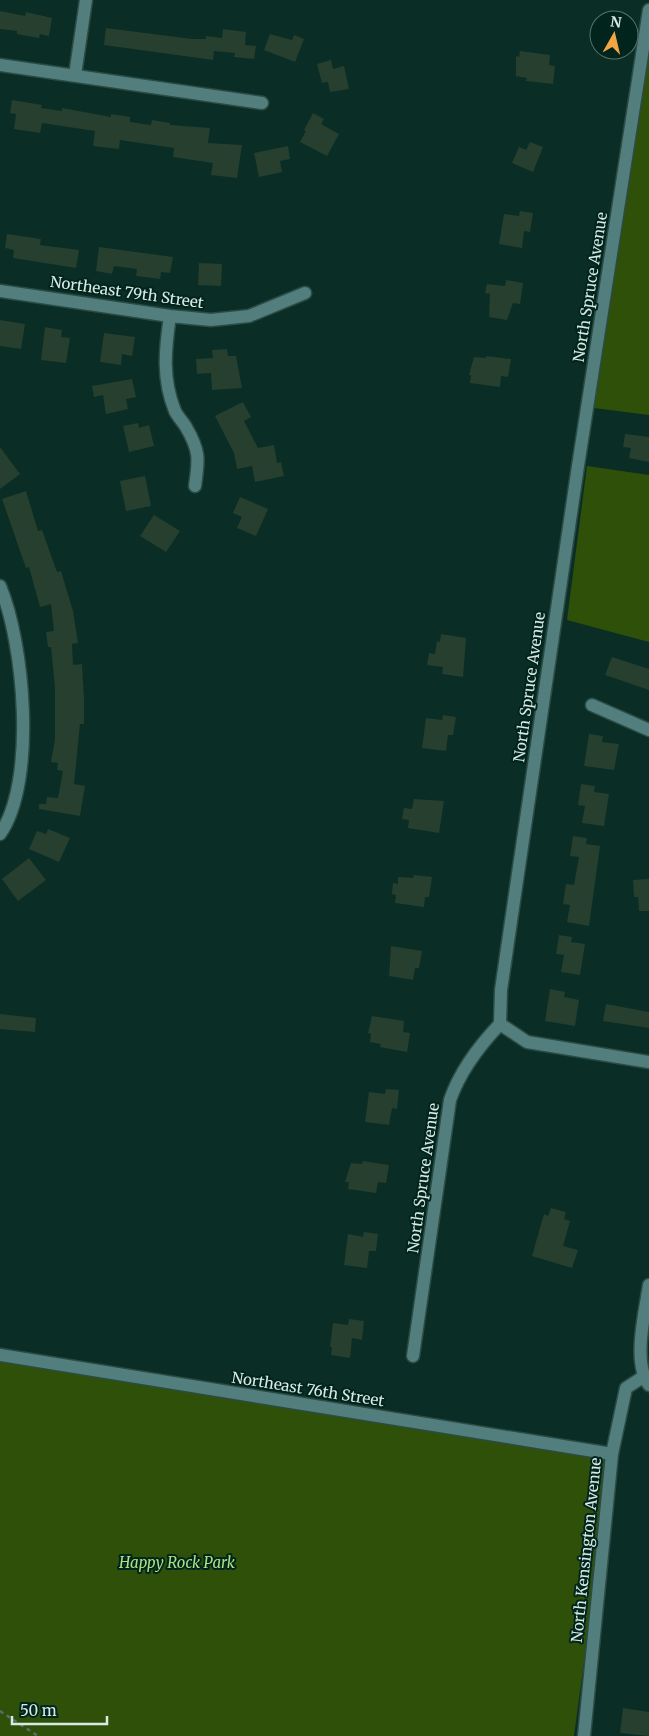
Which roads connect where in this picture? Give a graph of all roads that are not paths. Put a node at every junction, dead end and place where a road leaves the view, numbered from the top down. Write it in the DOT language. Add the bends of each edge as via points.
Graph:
graph roads {
  1 [pos="86,0"];
  2 [pos="649,10"];
  3 [pos="0,65"];
  4 [pos="75,75"];
  5 [pos="262,103"];
  6 [pos="0,290"];
  7 [pos="305,293"];
  8 [pos="170,316"];
  9 [pos="195,486"];
  10 [pos="0,586"];
  11 [pos="592,705"];
  12 [pos="649,730"];
  13 [pos="0,834"];
  14 [pos="500,1024"];
  15 [pos="649,1062"];
  16 [pos="649,1285"];
  17 [pos="0,1355"];
  18 [pos="413,1356"];
  19 [pos="646,1381"];
  20 [pos="612,1454"];
  21 [pos="584,1736"];
  1 -- 4 [label="street"];
  2 -- 14 [label="street, North Spruce Avenue" via="518,873 501,990"];
  3 -- 4 [label="street"];
  4 -- 5 [label="street"];
  6 -- 8 [label="street, Northeast 79th Street"];
  7 -- 8 [label="street, Northeast 79th Street" via="249,316 211,320"];
  8 -- 9 [label="street" via="164,371 176,412 199,457"];
  10 -- 13 [label="street" via="14,628 24,728 12,813"];
  11 -- 12 [label="street"];
  14 -- 15 [label="street" via="526,1042"];
  14 -- 18 [label="street, North Spruce Avenue" via="481,1045 455,1086 450,1100"];
  16 -- 19 [label="street, North Kensington Avenue" via="640,1345"];
  17 -- 20 [label="street, Northeast 76th Street"];
  19 -- 20 [label="street, North Kensington Avenue" via="626,1388"];
  20 -- 21 [label="street, North Kensington Avenue"];
}
